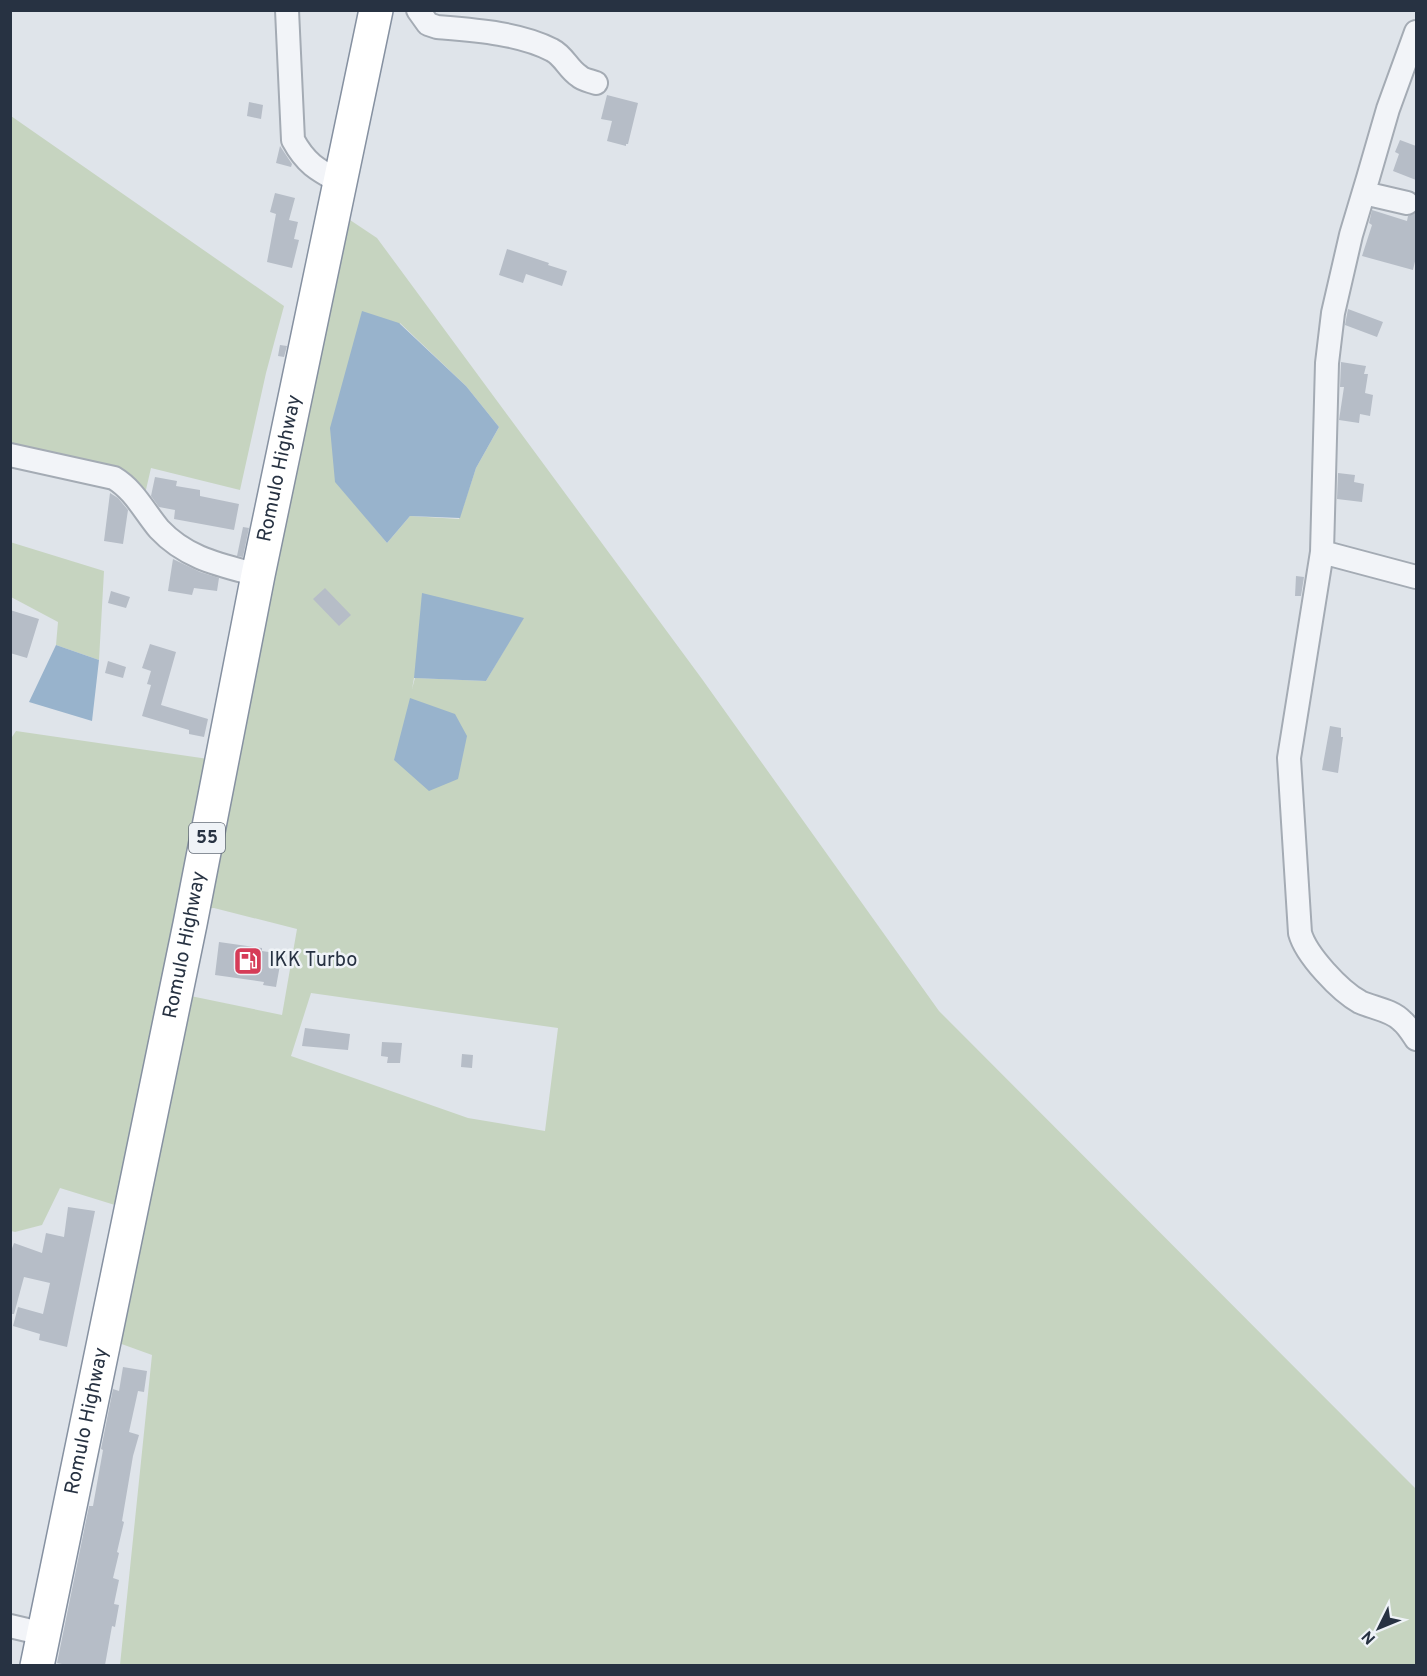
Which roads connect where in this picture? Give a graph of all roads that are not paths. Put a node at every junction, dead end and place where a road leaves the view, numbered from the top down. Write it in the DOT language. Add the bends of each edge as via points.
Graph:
graph roads {
  1 [pos="286,10"];
  2 [pos="376,10"];
  3 [pos="418,10"];
  4 [pos="1416,32"];
  5 [pos="596,82"];
  6 [pos="340,182"];
  7 [pos="1364,193"];
  8 [pos="1407,203"];
  9 [pos="10,455"];
  10 [pos="1322,552"];
  11 [pos="258,575"];
  12 [pos="1416,577"];
  13 [pos="1409,1024"];
  14 [pos="1416,1039"];
  15 [pos="10,1626"];
  16 [pos="44,1634"];
  17 [pos="37,1665"];
  1 -- 6 [label="street" via="293,140 311,166"];
  2 -- 6 [label="highway, Romulo Highway / 55"];
  3 -- 5 [label="street" via="428,24 437,27 500,33 544,46 579,77"];
  4 -- 7 [label="street"];
  6 -- 11 [label="highway, Romulo Highway / 55"];
  7 -- 8 [label="street"];
  7 -- 10 [label="street" via="1330,335"];
  9 -- 11 [label="street" via="114,478 128,486 161,531 193,556"];
  10 -- 12 [label="street"];
  10 -- 13 [label="street" via="1289,758 1300,933 1310,954 1352,997"];
  11 -- 16 [label="highway, Romulo Highway / 55"];
  13 -- 14 [label="street"];
  15 -- 16 [label="street"];
  16 -- 17 [label="highway, Romulo Highway / 55"];
}
